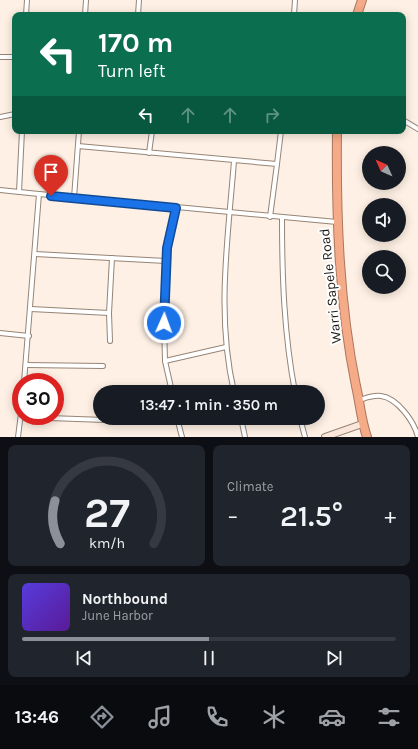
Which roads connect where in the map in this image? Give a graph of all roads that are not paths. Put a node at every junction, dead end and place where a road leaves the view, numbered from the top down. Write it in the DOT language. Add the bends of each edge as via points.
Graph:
graph roads {
  1 [pos="27,0"];
  2 [pos="86,0"];
  3 [pos="139,0"];
  4 [pos="295,0"];
  5 [pos="362,0"];
  6 [pos="26,12"];
  7 [pos="85,12"];
  8 [pos="138,12"];
  9 [pos="294,12"];
  10 [pos="358,12"];
  11 [pos="0,57"];
  12 [pos="12,57"];
  13 [pos="12,115"];
  14 [pos="0,117"];
  15 [pos="406,122"];
  16 [pos="418,129"];
  17 [pos="22,134"];
  18 [pos="79,134"];
  19 [pos="152,134"];
  20 [pos="280,134"];
  21 [pos="337,134"];
  22 [pos="78,146"];
  23 [pos="149,153"];
  24 [pos="234,161"];
  25 [pos="277,164"];
  26 [pos="0,190"];
  27 [pos="19,192"];
  28 [pos="39,194"];
  29 [pos="74,198"];
  30 [pos="176,208"];
  31 [pos="230,214"];
  32 [pos="270,217"];
  33 [pos="282,218"];
  34 [pos="337,222"];
  35 [pos="35,254"];
  36 [pos="112,258"];
  37 [pos="166,261"];
  38 [pos="31,309"];
  39 [pos="109,313"];
  40 [pos="0,333"];
  41 [pos="29,336"];
  42 [pos="110,341"];
  43 [pos="226,347"];
  44 [pos="166,361"];
  45 [pos="26,365"];
  46 [pos="103,366"];
  47 [pos="25,373"];
  48 [pos="171,385"];
  49 [pos="233,385"];
  50 [pos="294,385"];
  51 [pos="359,400"];
  52 [pos="64,418"];
  53 [pos="93,419"];
  54 [pos="362,424"];
  55 [pos="20,425"];
  56 [pos="179,425"];
  57 [pos="242,425"];
  58 [pos="301,425"];
  59 [pos="18,437"];
  60 [pos="182,437"];
  61 [pos="245,437"];
  62 [pos="304,437"];
  63 [pos="325,437"];
  64 [pos="366,437"];
  65 [pos="418,437"];
  1 -- 6 [label="street"];
  2 -- 7 [label="street"];
  3 -- 8 [label="street"];
  4 -- 9 [label="street"];
  5 -- 10 [label="highway"];
  11 -- 12 [label="street"];
  13 -- 14 [label="street"];
  15 -- 16 [label="street"];
  17 -- 27 [label="street"];
  18 -- 22 [label="street"];
  19 -- 23 [label="street"];
  20 -- 25 [label="street"];
  21 -- 34 [label="highway, Warri Sapele Road"];
  22 -- 23 [label="street"];
  22 -- 29 [label="street"];
  23 -- 24 [label="street"];
  24 -- 25 [label="street"];
  24 -- 31 [label="street"];
  25 -- 32 [label="street"];
  26 -- 27 [label="street"];
  27 -- 28 [label="street"];
  28 -- 29 [label="street"];
  28 -- 35 [label="street"];
  29 -- 30 [label="street"];
  30 -- 31 [label="street"];
  30 -- 37 [label="street"];
  31 -- 32 [label="street"];
  31 -- 43 [label="street" via="223,304"];
  32 -- 33 [label="street"];
  33 -- 34 [label="street"];
  33 -- 50 [label="street" via="285,322"];
  34 -- 51 [label="highway, Warri Sapele Road" via="352,367"];
  35 -- 36 [label="street"];
  35 -- 38 [label="street"];
  36 -- 37 [label="street"];
  36 -- 39 [label="street"];
  37 -- 44 [label="street"];
  38 -- 39 [label="street"];
  38 -- 41 [label="street"];
  39 -- 42 [label="street"];
  40 -- 41 [label="street"];
  41 -- 45 [label="street"];
  43 -- 44 [label="street"];
  43 -- 49 [label="street"];
  44 -- 48 [label="street"];
  45 -- 46 [label="street"];
  45 -- 47 [label="street"];
  51 -- 54 [label="highway, Warri Sapele Road"];
  51 -- 65 [label="street" via="373,395 382,396 396,403"];
  52 -- 53 [label="street"];
  54 -- 63 [label="main road"];
  54 -- 64 [label="highway, Warri Sapele Road"];
  55 -- 59 [label="street"];
  56 -- 60 [label="street"];
  57 -- 61 [label="street"];
  58 -- 62 [label="street"];
}
